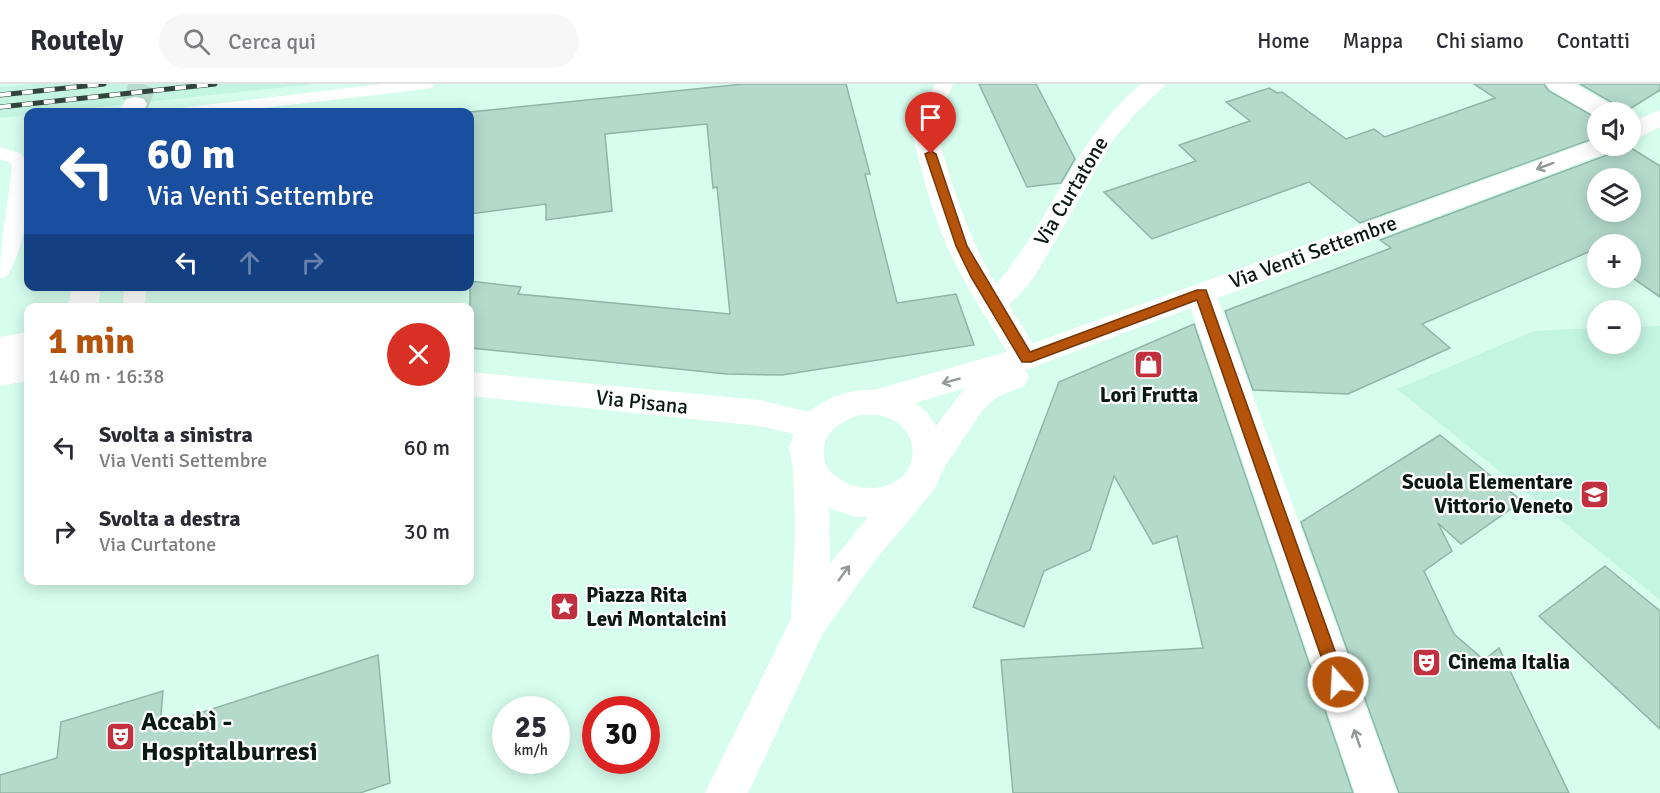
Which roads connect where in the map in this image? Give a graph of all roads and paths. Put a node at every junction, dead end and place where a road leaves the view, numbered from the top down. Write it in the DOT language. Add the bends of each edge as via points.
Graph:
graph roads {
  1 [pos="426,84"];
  2 [pos="944,84"];
  3 [pos="1155,84"];
  4 [pos="1558,84"];
  5 [pos="1589,102"];
  6 [pos="222,108"];
  7 [pos="919,114"];
  8 [pos="1660,117"];
  9 [pos="1641,126"];
  10 [pos="1587,151"];
  11 [pos="0,153"];
  12 [pos="0,271"];
  13 [pos="1201,294"];
  14 [pos="992,302"];
  15 [pos="24,344"];
  16 [pos="0,349"];
  17 [pos="24,357"];
  18 [pos="1027,358"];
  19 [pos="0,364"];
  20 [pos="24,370"];
  21 [pos="0,374"];
  22 [pos="474,384"];
  23 [pos="875,402"];
  24 [pos="813,426"];
  25 [pos="930,460"];
  26 [pos="809,470"];
  27 [pos="912,490"];
  28 [pos="810,621"];
  29 [pos="726,793"];
  30 [pos="1376,793"];
  1 -- 6 [label="lane"];
  2 -- 7 [label="lane" via="936,100"];
  3 -- 14 [label="main road, Via Curtatone" via="1110,126 1015,284"];
  4 -- 5 [label="main road"];
  7 -- 14 [label="main road" via="956,233"];
  8 -- 9 [label="main road"];
  10 -- 13 [label="main road, Via Venti Settembre, one-way"];
  11 -- 12 [label="lane" via="16,158 21,168 15,222"];
  13 -- 18 [label="main road, Via Venti Settembre"];
  30 -- 13 [label="main road, one-way"];
  14 -- 18 [label="main road"];
  15 -- 16 [label="main road"];
  17 -- 19 [label="main road"];
  18 -- 23 [label="main road, Via Venti Settembre, one-way"];
  18 -- 25 [label="main road, Via Venti Settembre" via="1021,373 986,388 970,402"];
  20 -- 21 [label="main road"];
  22 -- 24 [label="main road, Via Pisana" via="760,413"];
  23 -- 24 [label="main road" via="839,406"];
  23 -- 25 [label="main road" via="908,414 921,427 929,443"];
  24 -- 26 [label="main road" via="807,440"];
  25 -- 27 [label="main road" via="924,476"];
  26 -- 27 [label="main road" via="819,484 851,502 873,504 894,500"];
  26 -- 28 [label="main road" via="813,531"];
  28 -- 27 [label="main road, one-way"];
  28 -- 29 [label="main road"];
}
